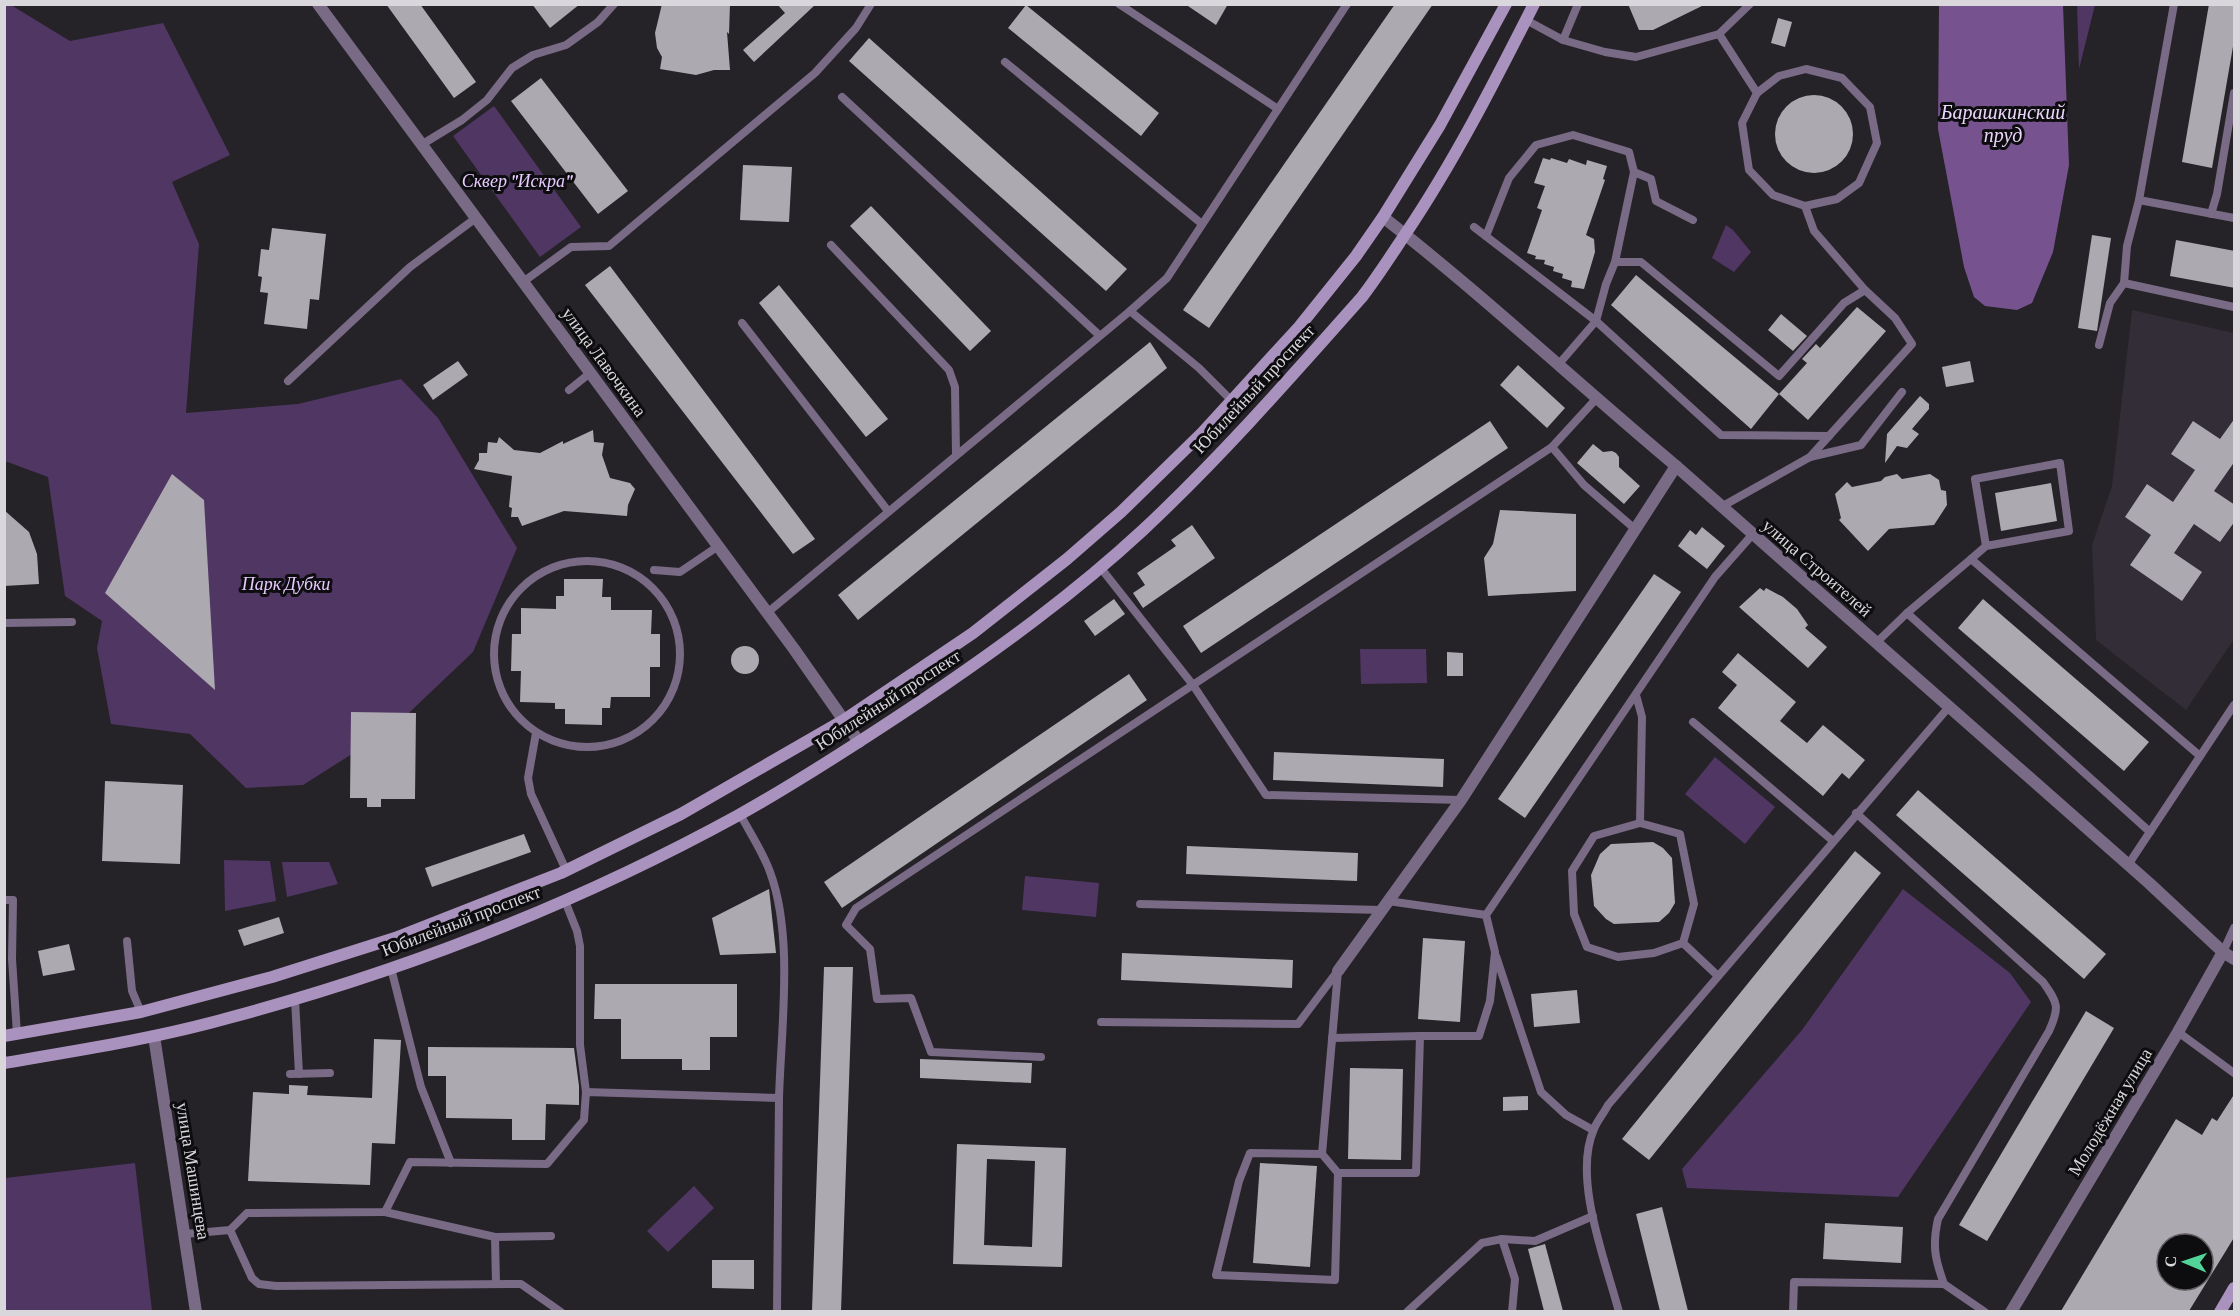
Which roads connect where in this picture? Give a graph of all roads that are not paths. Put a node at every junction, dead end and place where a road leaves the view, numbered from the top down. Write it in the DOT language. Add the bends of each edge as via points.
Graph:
graph roads {
  1 [pos="318,4"];
  2 [pos="614,4"];
  3 [pos="872,4"];
  4 [pos="1119,4"];
  5 [pos="1347,4"];
  6 [pos="1506,4"];
  7 [pos="1534,4"];
  8 [pos="1578,4"];
  9 [pos="1750,4"];
  10 [pos="2174,4"];
  11 [pos="1526,20"];
  12 [pos="1719,34"];
  13 [pos="1563,40"];
  14 [pos="1005,62"];
  15 [pos="1757,93"];
  16 [pos="2235,93"];
  17 [pos="842,97"];
  18 [pos="1278,109"];
  19 [pos="421,144"];
  20 [pos="1634,172"];
  21 [pos="2139,200"];
  22 [pos="1805,206"];
  23 [pos="2211,214"];
  24 [pos="1383,217"];
  25 [pos="476,218"];
  26 [pos="2235,218"];
  27 [pos="1693,220"];
  28 [pos="1202,224"];
  29 [pos="1474,227"];
  30 [pos="1405,234"];
  31 [pos="1486,236"];
  32 [pos="831,245"];
  33 [pos="1615,262"];
  34 [pos="523,282"];
  35 [pos="2124,283"];
  36 [pos="1865,290"];
  37 [pos="2235,307"];
  38 [pos="1130,311"];
  39 [pos="1596,321"];
  40 [pos="742,323"];
  41 [pos="1099,335"];
  42 [pos="2099,345"];
  43 [pos="1558,365"];
  44 [pos="590,373"];
  45 [pos="288,381"];
  46 [pos="569,390"];
  47 [pos="1902,392"];
  48 [pos="1596,399"];
  49 [pos="1232,401"];
  50 [pos="1829,436"];
  51 [pos="1552,447"];
  52 [pos="956,454"];
  53 [pos="1810,457"];
  54 [pos="1676,466"];
  55 [pos="1721,507"];
  56 [pos="888,511"];
  57 [pos="1635,529"];
  58 [pos="1752,535"];
  59 [pos="1986,546"];
  60 [pos="717,547"];
  61 [pos="1971,559"];
  62 [pos="1100,567"];
  63 [pos="654,570"];
  64 [pos="767,613"];
  65 [pos="1907,614"];
  66 [pos="72,622"];
  67 [pos="4,623"];
  68 [pos="1876,643"];
  69 [pos="1193,685"];
  70 [pos="1636,695"];
  71 [pos="2235,705"];
  72 [pos="1948,708"];
  73 [pos="844,720"];
  74 [pos="1694,722"];
  75 [pos="536,734"];
  76 [pos="859,742"];
  77 [pos="2200,756"];
  78 [pos="1461,800"];
  79 [pos="1856,813"];
  80 [pos="740,814"];
  81 [pos="1640,824"];
  82 [pos="2150,832"];
  83 [pos="1833,841"];
  84 [pos="2128,865"];
  85 [pos="566,870"];
  86 [pos="4,900"];
  87 [pos="565,901"];
  88 [pos="1140,904"];
  89 [pos="1385,905"];
  90 [pos="1486,915"];
  91 [pos="2235,928"];
  92 [pos="127,941"];
  93 [pos="1683,943"];
  94 [pos="2223,951"];
  95 [pos="1495,952"];
  96 [pos="2235,959"];
  97 [pos="391,968"];
  98 [pos="2235,970"];
  99 [pos="1338,971"];
  100 [pos="1718,976"];
  101 [pos="295,999"];
  102 [pos="141,1012"];
  103 [pos="1101,1022"];
  104 [pos="2178,1032"];
  105 [pos="10,1035"];
  106 [pos="154,1036"];
  107 [pos="1420,1036"];
  108 [pos="1332,1038"];
  109 [pos="1041,1057"];
  110 [pos="4,1063"];
  111 [pos="330,1073"];
  112 [pos="2235,1073"];
  113 [pos="290,1074"];
  114 [pos="299,1074"];
  115 [pos="586,1092"];
  116 [pos="779,1098"];
  117 [pos="1593,1130"];
  118 [pos="1322,1154"];
  119 [pos="451,1163"];
  120 [pos="1338,1173"];
  121 [pos="385,1212"];
  122 [pos="1593,1216"];
  123 [pos="230,1230"];
  124 [pos="185,1234"];
  125 [pos="551,1236"];
  126 [pos="495,1237"];
  127 [pos="1502,1239"];
  128 [pos="496,1284"];
  129 [pos="1944,1284"];
  130 [pos="2235,1288"];
  131 [pos="196,1311"];
  132 [pos="561,1311"];
  133 [pos="777,1311"];
  134 [pos="1407,1311"];
  135 [pos="1512,1311"];
  136 [pos="1619,1311"];
  137 [pos="1793,1311"];
  138 [pos="1984,1311"];
  139 [pos="2011,1311"];
  140 [pos="2220,1311"];
  1 -- 19 [label="street, улица Лавочкина"];
  2 -- 19 [label="lane" via="598,22 566,45 533,55 512,68 479,106"];
  3 -- 34 [label="lane" via="815,73 609,246 571,247"];
  4 -- 18 [label="lane"];
  5 -- 18 [label="lane"];
  6 -- 24 [label="main road, Юбилейный проспект" via="1440,125"];
  7 -- 11 [label="main road, Юбилейный проспект"];
  8 -- 13 [label="lane"];
  9 -- 12 [label="lane"];
  10 -- 21 [label="lane"];
  11 -- 13 [label="lane"];
  11 -- 30 [label="main road, Юбилейный проспект" via="1466,138"];
  12 -- 13 [label="lane" via="1636,57"];
  12 -- 15 [label="lane"];
  14 -- 28 [label="lane"];
  15 -- 22 [label="lane" via="1742,123 1749,170 1773,195"];
  15 -- 22 [label="lane" via="1779,76 1806,69 1842,78 1870,107 1877,143 1859,183 1837,199"];
  16 -- 23 [label="lane"];
  17 -- 41 [label="lane"];
  18 -- 28 [label="lane"];
  19 -- 25 [label="street, улица Лавочкина"];
  20 -- 27 [label="lane" via="1652,179 1656,201"];
  20 -- 31 [label="lane" via="1629,152 1573,135 1536,145 1509,178"];
  20 -- 33 [label="lane"];
  21 -- 23 [label="lane"];
  21 -- 35 [label="lane" via="2127,246"];
  22 -- 36 [label="lane" via="1814,231"];
  23 -- 26 [label="lane"];
  24 -- 30 [label="street, улица Строителей"];
  24 -- 49 [label="main road, Юбилейный проспект" via="1299,327"];
  25 -- 34 [label="street, улица Лавочкина"];
  25 -- 45 [label="lane" via="410,267"];
  28 -- 38 [label="lane" via="1167,278"];
  29 -- 31 [label="lane"];
  30 -- 43 [label="street, улица Строителей"];
  30 -- 62 [label="main road, Юбилейный проспект" via="1377,278 1251,423"];
  31 -- 39 [label="lane"];
  32 -- 52 [label="lane" via="949,370 955,387"];
  33 -- 36 [label="lane" via="1641,262 1779,376 1844,303"];
  33 -- 39 [label="lane"];
  34 -- 44 [label="street, улица Лавочкина"];
  35 -- 37 [label="lane"];
  35 -- 42 [label="lane" via="2110,303"];
  36 -- 50 [label="lane" via="1895,318 1912,344"];
  38 -- 41 [label="lane"];
  38 -- 49 [label="lane"];
  39 -- 43 [label="lane"];
  39 -- 50 [label="lane" via="1721,435"];
  40 -- 56 [label="lane"];
  41 -- 52 [label="lane"];
  43 -- 48 [label="street, улица Строителей"];
  44 -- 46 [label="lane"];
  44 -- 60 [label="street, улица Лавочкина"];
  47 -- 53 [label="lane" via="1861,444"];
  48 -- 51 [label="lane"];
  48 -- 54 [label="street, улица Строителей"];
  49 -- 73 [label="main road, Юбилейный проспект" via="1121,512 1067,559 973,633"];
  50 -- 53 [label="lane"];
  51 -- 57 [label="lane" via="1584,485"];
  51 -- 69 [label="lane"];
  52 -- 56 [label="lane"];
  53 -- 55 [label="lane"];
  54 -- 55 [label="street, улица Строителей"];
  54 -- 57 [label="street"];
  55 -- 58 [label="street, улица Строителей"];
  56 -- 64 [label="lane"];
  57 -- 78 [label="street"];
  58 -- 68 [label="street, улица Строителей"];
  58 -- 70 [label="lane" via="1715,577"];
  59 -- 59 [label="lane" via="2069,531 2060,463 1975,479"];
  59 -- 61 [label="lane"];
  60 -- 63 [label="lane" via="680,572"];
  60 -- 64 [label="street, улица Лавочкина"];
  61 -- 65 [label="lane"];
  61 -- 77 [label="lane"];
  62 -- 69 [label="lane"];
  62 -- 76 [label="main road, Юбилейный проспект" via="1002,646"];
  64 -- 73 [label="street, улица Лавочкина"];
  65 -- 68 [label="lane"];
  65 -- 82 [label="lane"];
  66 -- 67 [label="lane"];
  68 -- 72 [label="street, улица Строителей"];
  69 -- 78 [label="lane" via="1266,795"];
  69 -- 109 [label="lane" via="856,908 846,925 870,950 877,999 911,998 931,1052"];
  70 -- 81 [label="lane" via="1642,717"];
  70 -- 90 [label="lane"];
  71 -- 77 [label="lane"];
  72 -- 79 [label="lane"];
  72 -- 84 [label="street, улица Строителей"];
  73 -- 76 [label="street, улица Лавочкина"];
  73 -- 85 [label="main road, Юбилейный проспект" via="681,814"];
  74 -- 83 [label="lane"];
  75 -- 75 [label="lane" via="513,712 495,676 493,647 497,624 513,595 536,575 568,562 591,560 620,566 640,577 659,594 677,631 678,675 670,697 650,723 613,744 589,748 557,743"];
  75 -- 85 [label="lane" via="528,778 531,794"];
  76 -- 80 [label="main road, Юбилейный проспект"];
  77 -- 82 [label="lane"];
  78 -- 89 [label="street"];
  79 -- 83 [label="lane"];
  79 -- 129 [label="lane" via="2043,982 2057,1007 2049,1031 1938,1219 1935,1260"];
  80 -- 87 [label="main road, Юбилейный проспект"];
  80 -- 116 [label="lane" via="770,872 781,918 784,952"];
  81 -- 93 [label="lane" via="1680,834 1694,904"];
  81 -- 93 [label="lane" via="1594,836 1572,871 1574,914 1587,947 1618,957 1654,953"];
  82 -- 84 [label="lane"];
  83 -- 100 [label="lane"];
  84 -- 94 [label="street, улица Строителей"];
  85 -- 102 [label="main road, Юбилейный проспект" via="395,938 272,977"];
  86 -- 105 [label="lane" via="13,900"];
  87 -- 97 [label="main road, Юбилейный проспект"];
  87 -- 115 [label="lane" via="580,946 580,1045"];
  88 -- 89 [label="lane"];
  89 -- 90 [label="lane"];
  89 -- 99 [label="street"];
  90 -- 95 [label="lane"];
  91 -- 94 [label="lane, Молодёжная улица"];
  92 -- 102 [label="lane" via="132,991"];
  93 -- 100 [label="lane"];
  94 -- 96 [label="street, улица Строителей"];
  94 -- 98 [label="street, улица Строителей"];
  94 -- 104 [label="street, Молодёжная улица"];
  95 -- 107 [label="lane" via="1490,1001 1479,1036"];
  95 -- 117 [label="lane" via="1541,1092 1566,1114"];
  97 -- 101 [label="main road, Юбилейный проспект"];
  97 -- 119 [label="lane" via="421,1087"];
  99 -- 103 [label="lane" via="1298,1024"];
  99 -- 108 [label="lane"];
  100 -- 117 [label="lane" via="1608,1105"];
  101 -- 106 [label="main road, Юбилейный проспект"];
  101 -- 114 [label="lane"];
  102 -- 105 [label="main road, Юбилейный проспект"];
  104 -- 112 [label="lane"];
  104 -- 139 [label="street, Молодёжная улица"];
  106 -- 110 [label="main road, Юбилейный проспект"];
  106 -- 124 [label="street, улица Машинцева"];
  107 -- 108 [label="lane"];
  107 -- 120 [label="lane" via="1416,1173"];
  108 -- 118 [label="lane"];
  111 -- 114 [label="lane"];
  113 -- 114 [label="lane"];
  115 -- 116 [label="lane"];
  115 -- 119 [label="lane" via="584,1120 547,1164"];
  116 -- 133 [label="lane"];
  117 -- 122 [label="lane" via="1586,1185"];
  118 -- 120 [label="lane"];
  118 -- 120 [label="lane" via="1250,1153 1239,1181 1216,1275 1335,1280"];
  119 -- 121 [label="lane" via="410,1162"];
  121 -- 123 [label="lane" via="248,1213"];
  121 -- 126 [label="lane"];
  122 -- 127 [label="lane" via="1535,1240"];
  122 -- 136 [label="lane"];
  123 -- 124 [label="lane"];
  123 -- 128 [label="lane" via="252,1278 259,1284"];
  124 -- 131 [label="street, улица Машинцева"];
  125 -- 126 [label="lane"];
  126 -- 128 [label="lane"];
  127 -- 134 [label="lane" via="1482,1243"];
  127 -- 135 [label="lane" via="1515,1280"];
  128 -- 132 [label="lane" via="521,1284"];
  129 -- 137 [label="lane" via="1794,1282"];
  129 -- 138 [label="lane"];
  130 -- 140 [label="main road"];
}
